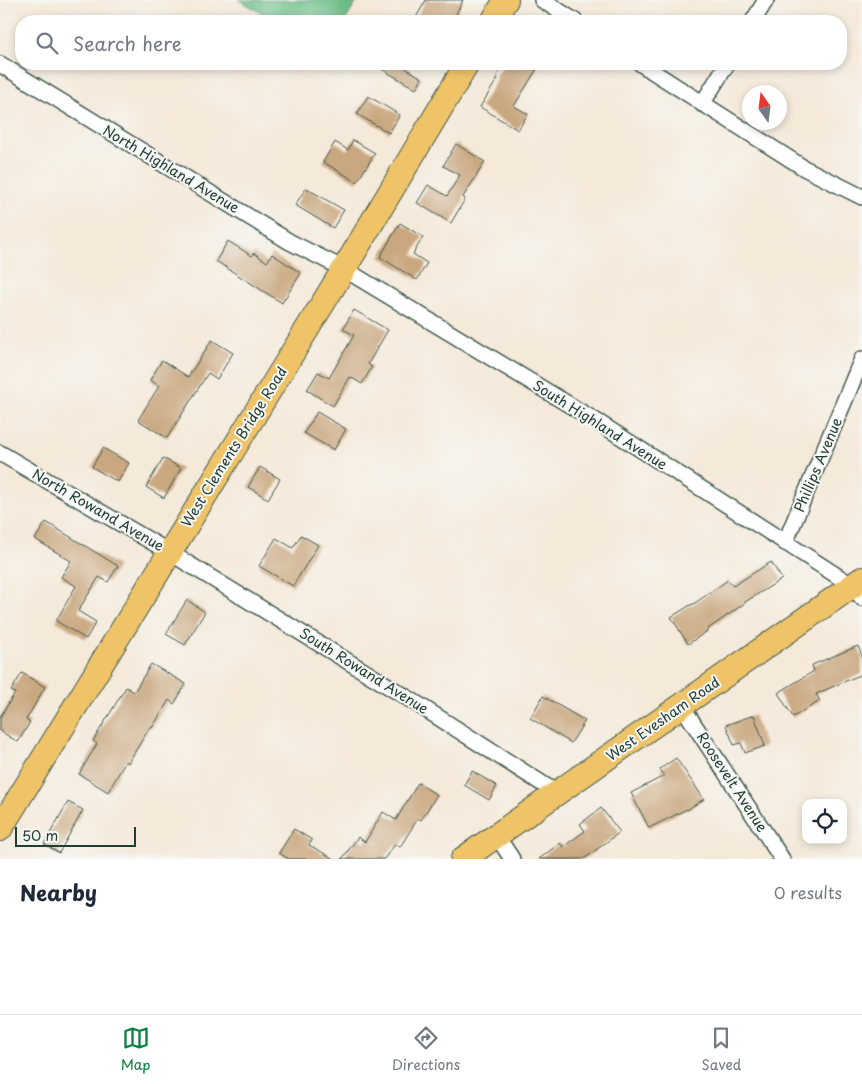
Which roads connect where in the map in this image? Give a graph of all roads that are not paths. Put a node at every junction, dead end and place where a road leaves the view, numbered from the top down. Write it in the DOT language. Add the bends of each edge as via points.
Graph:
graph roads {
  1 [pos="506,0"];
  2 [pos="542,0"];
  3 [pos="766,0"];
  4 [pos="497,15"];
  5 [pos="566,15"];
  6 [pos="757,15"];
  7 [pos="0,64"];
  8 [pos="463,70"];
  9 [pos="650,70"];
  10 [pos="723,70"];
  11 [pos="702,104"];
  12 [pos="862,197"];
  13 [pos="344,268"];
  14 [pos="862,359"];
  15 [pos="0,453"];
  16 [pos="785,543"];
  17 [pos="169,552"];
  18 [pos="859,588"];
  19 [pos="682,706"];
  20 [pos="557,793"];
  21 [pos="0,829"];
  22 [pos="497,836"];
  23 [pos="463,859"];
  24 [pos="512,859"];
  25 [pos="782,859"];
  1 -- 4 [label="main road"];
  2 -- 5 [label="street"];
  3 -- 6 [label="street"];
  7 -- 13 [label="street, North Highland Avenue" via="290,242"];
  8 -- 13 [label="main road, West Clements Bridge Road"];
  9 -- 11 [label="street"];
  10 -- 11 [label="street"];
  11 -- 12 [label="street" via="804,168"];
  13 -- 16 [label="street, South Highland Avenue" via="602,424"];
  13 -- 17 [label="main road, West Clements Bridge Road"];
  14 -- 16 [label="street, Phillips Avenue"];
  15 -- 17 [label="street, North Rowand Avenue"];
  16 -- 18 [label="street, South Highland Avenue"];
  17 -- 20 [label="street, South Rowand Avenue"];
  17 -- 21 [label="main road, West Clements Bridge Road"];
  18 -- 19 [label="main road, West Evesham Road"];
  19 -- 20 [label="main road, West Evesham Road"];
  19 -- 25 [label="street, Roosevelt Avenue"];
  20 -- 22 [label="main road, West Evesham Road"];
  22 -- 23 [label="main road, West Evesham Road"];
  22 -- 24 [label="street"];
}
